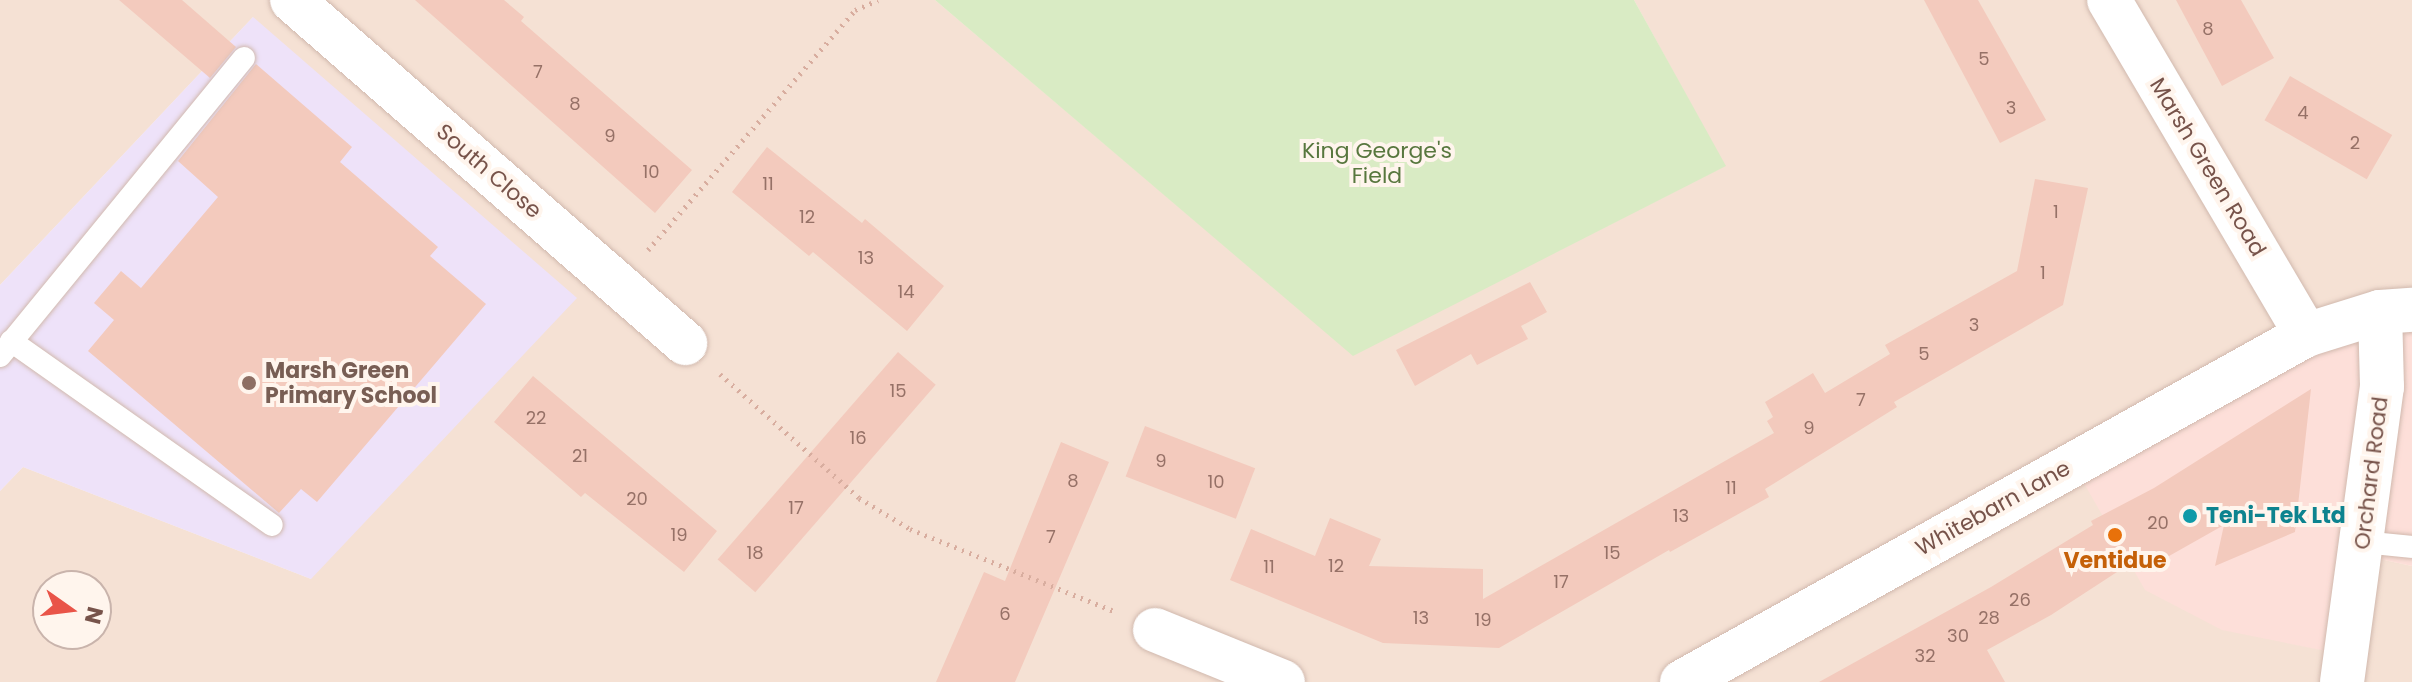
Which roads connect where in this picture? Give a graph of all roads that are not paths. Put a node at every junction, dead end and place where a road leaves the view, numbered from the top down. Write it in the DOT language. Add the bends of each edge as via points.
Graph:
graph roads {
  1 [pos="292,0"];
  2 [pos="2109,0"];
  3 [pos="244,58"];
  4 [pos="2396,311"];
  5 [pos="2306,335"];
  6 [pos="685,343"];
  7 [pos="5,348"];
  8 [pos="272,525"];
  9 [pos="2362,542"];
  10 [pos="2412,547"];
  11 [pos="1155,630"];
  12 [pos="1283,682"];
  13 [pos="1682,682"];
  14 [pos="2342,682"];
  1 -- 6 [label="street, South Close"];
  2 -- 5 [label="street, Marsh Green Road"];
  3 -- 7 [label="lane"];
  4 -- 5 [label="street, Whitebarn Lane"];
  4 -- 9 [label="street, Orchard Road"];
  5 -- 13 [label="street, Whitebarn Lane"];
  7 -- 8 [label="lane"];
  9 -- 10 [label="lane"];
  9 -- 14 [label="street, Orchard Road"];
  11 -- 12 [label="street"];
}
